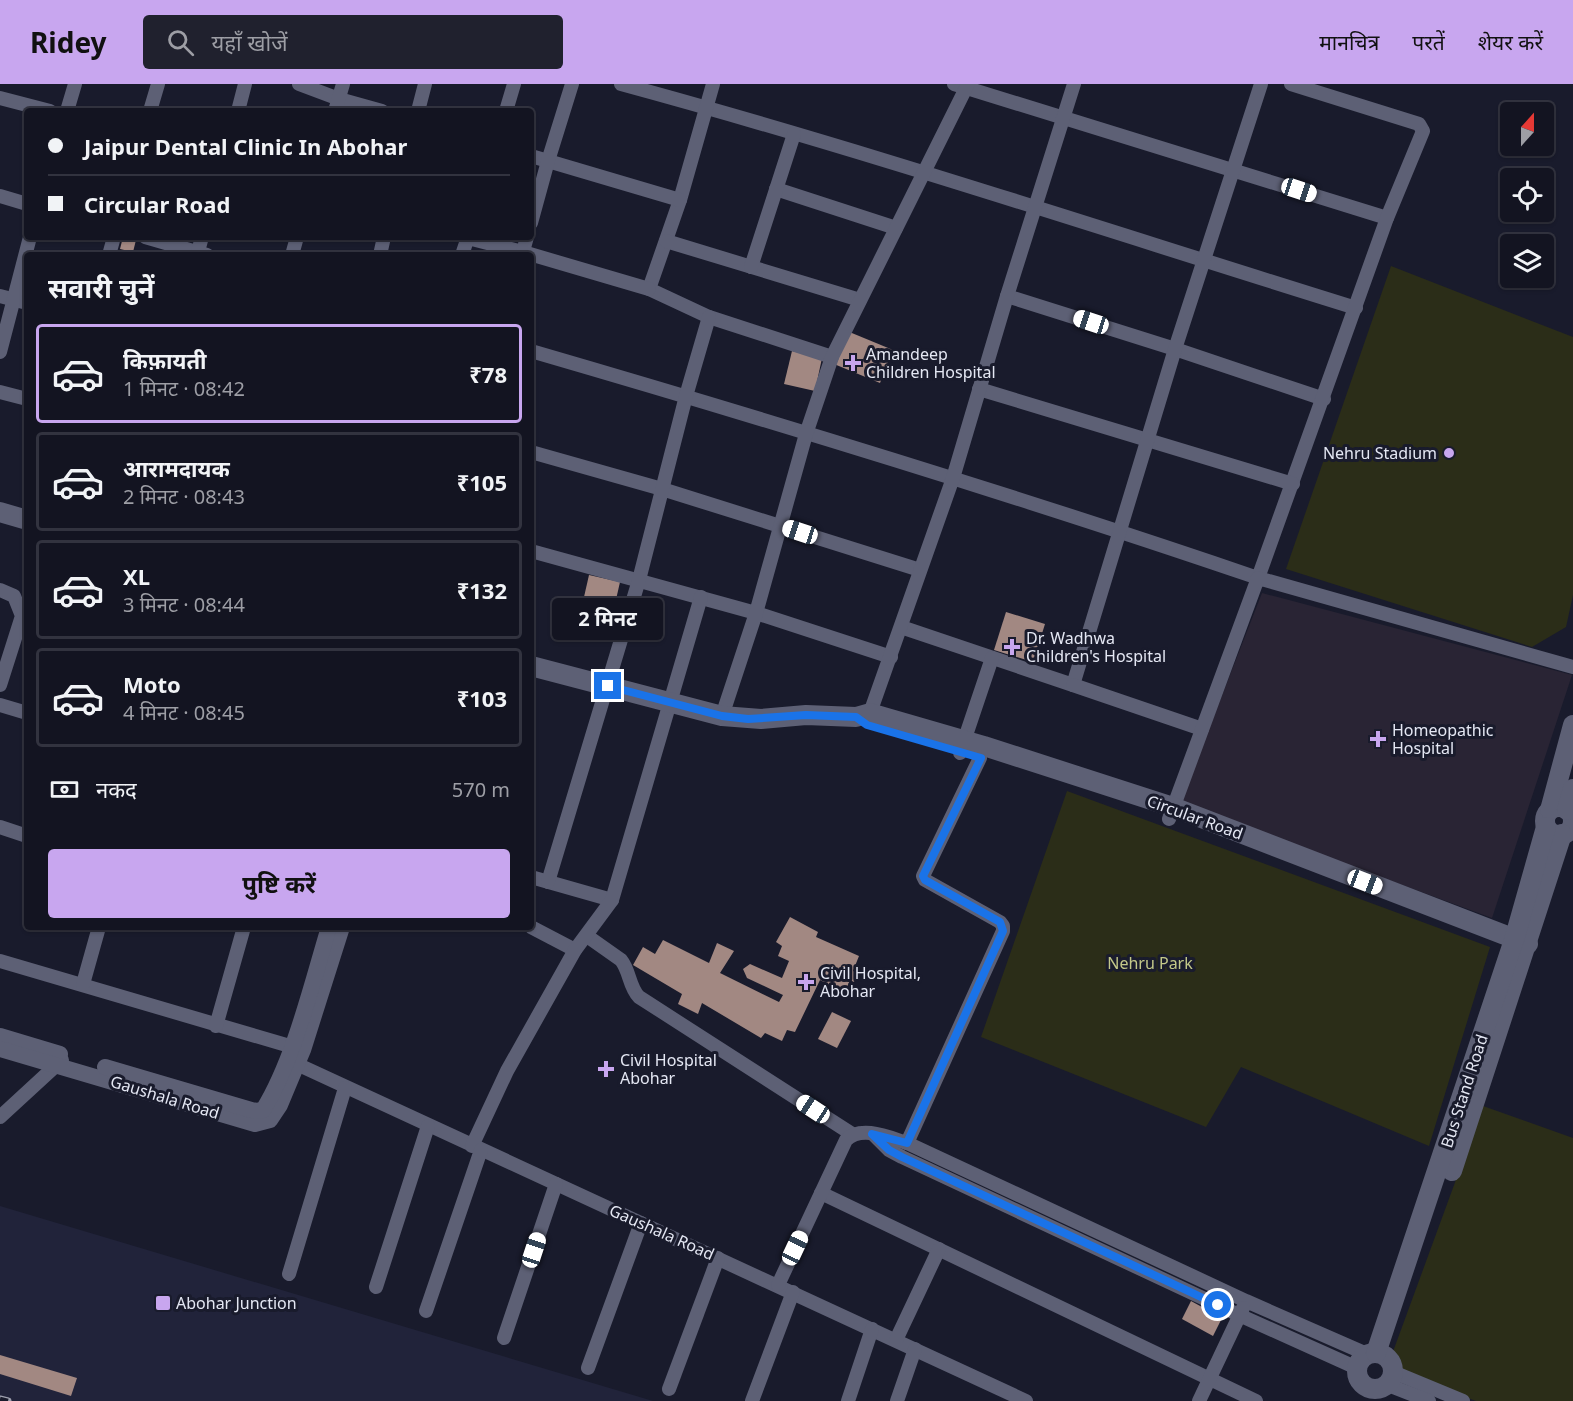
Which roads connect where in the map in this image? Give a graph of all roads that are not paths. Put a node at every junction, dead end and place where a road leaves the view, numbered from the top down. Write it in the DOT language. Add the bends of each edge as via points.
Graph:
graph roads {
  1 [pos="75,84"];
  2 [pos="158,84"];
  3 [pos="245,84"];
  4 [pos="299,84"];
  5 [pos="343,84"];
  6 [pos="425,84"];
  7 [pos="514,84"];
  8 [pos="572,84"];
  9 [pos="621,84"];
  10 [pos="713,84"];
  11 [pos="1074,84"];
  12 [pos="1261,84"];
  13 [pos="1291,84"];
  14 [pos="963,85"];
  15 [pos="0,98"];
  16 [pos="337,105"];
  17 [pos="707,107"];
  18 [pos="38,108"];
  19 [pos="68,108"];
  20 [pos="151,108"];
  21 [pos="239,108"];
  22 [pos="360,108"];
  23 [pos="419,108"];
  24 [pos="507,108"];
  25 [pos="1064,117"];
  26 [pos="794,134"];
  27 [pos="534,157"];
  28 [pos="548,161"];
  29 [pos="1233,169"];
  30 [pos="925,173"];
  31 [pos="776,189"];
  32 [pos="0,196"];
  33 [pos="680,200"];
  34 [pos="24,203"];
  35 [pos="1035,207"];
  36 [pos="534,212"];
  37 [pos="1387,218"];
  38 [pos="896,228"];
  39 [pos="155,240"];
  40 [pos="476,240"];
  41 [pos="666,241"];
  42 [pos="24,252"];
  43 [pos="194,252"];
  44 [pos="516,252"];
  45 [pos="534,257"];
  46 [pos="1203,261"];
  47 [pos="751,267"];
  48 [pos="649,289"];
  49 [pos="1007,296"];
  50 [pos="6,298"];
  51 [pos="860,300"];
  52 [pos="24,302"];
  53 [pos="1356,308"];
  54 [pos="709,317"];
  55 [pos="1175,349"];
  56 [pos="0,352"];
  57 [pos="534,352"];
  58 [pos="832,357"];
  59 [pos="979,389"];
  60 [pos="0,392"];
  61 [pos="686,396"];
  62 [pos="24,398"];
  63 [pos="1324,399"];
  64 [pos="806,434"];
  65 [pos="1146,441"];
  66 [pos="534,453"];
  67 [pos="953,478"];
  68 [pos="1293,484"];
  69 [pos="662,489"];
  70 [pos="0,512"];
  71 [pos="24,519"];
  72 [pos="780,525"];
  73 [pos="0,526"];
  74 [pos="1120,531"];
  75 [pos="24,533"];
  76 [pos="534,551"];
  77 [pos="920,570"];
  78 [pos="1258,578"];
  79 [pos="639,580"];
  80 [pos="0,590"];
  81 [pos="701,597"];
  82 [pos="756,613"];
  83 [pos="24,614"];
  84 [pos="24,618"];
  85 [pos="901,627"];
  86 [pos="0,634"];
  87 [pos="15,638"];
  88 [pos="891,657"];
  89 [pos="992,658"];
  90 [pos="534,667"];
  91 [pos="1573,667"];
  92 [pos="0,685"];
  93 [pos="1073,685"];
  94 [pos="608,686"];
  95 [pos="671,702"];
  96 [pos="0,705"];
  97 [pos="24,712"];
  98 [pos="863,715"];
  99 [pos="722,716"];
  100 [pos="1573,725"];
  101 [pos="1202,729"];
  102 [pos="962,747"];
  103 [pos="981,758"];
  104 [pos="1573,789"];
  105 [pos="1171,813"];
  106 [pos="1564,823"];
  107 [pos="0,827"];
  108 [pos="24,835"];
  109 [pos="534,879"];
  110 [pos="548,882"];
  111 [pos="612,900"];
  112 [pos="534,929"];
  113 [pos="98,930"];
  114 [pos="243,930"];
  115 [pos="329,930"];
  116 [pos="341,930"];
  117 [pos="587,936"];
  118 [pos="1519,947"];
  119 [pos="574,950"];
  120 [pos="0,961"];
  121 [pos="82,984"];
  122 [pos="216,1026"];
  123 [pos="0,1036"];
  124 [pos="0,1049"];
  125 [pos="295,1055"];
  126 [pos="61,1060"];
  127 [pos="345,1088"];
  128 [pos="0,1117"];
  129 [pos="428,1126"];
  130 [pos="852,1134"];
  131 [pos="872,1134"];
  132 [pos="907,1143"];
  133 [pos="477,1148"];
  134 [pos="556,1184"];
  135 [pos="821,1192"];
  136 [pos="641,1223"];
  137 [pos="939,1249"];
  138 [pos="718,1258"];
  139 [pos="289,1274"];
  140 [pos="778,1285"];
  141 [pos="376,1287"];
  142 [pos="793,1292"];
  143 [pos="1246,1301"];
  144 [pos="426,1311"];
  145 [pos="1239,1315"];
  146 [pos="872,1329"];
  147 [pos="504,1338"];
  148 [pos="896,1340"];
  149 [pos="915,1349"];
  150 [pos="588,1368"];
  151 [pos="1373,1377"];
  152 [pos="1208,1379"];
  153 [pos="669,1389"];
  154 [pos="752,1401"];
  155 [pos="848,1401"];
  156 [pos="897,1401"];
  157 [pos="1026,1401"];
  158 [pos="1199,1401"];
  159 [pos="1256,1401"];
  160 [pos="1429,1401"];
  161 [pos="1463,1401"];
  1 -- 19 [label="street"];
  2 -- 20 [label="street"];
  3 -- 21 [label="street"];
  4 -- 16 [label="street"];
  5 -- 16 [label="street"];
  6 -- 23 [label="street"];
  7 -- 24 [label="street"];
  8 -- 28 [label="street"];
  9 -- 17 [label="street"];
  10 -- 17 [label="street"];
  11 -- 25 [label="street"];
  12 -- 29 [label="street"];
  13 -- 37 [label="street" via="1422,127"];
  14 -- 25 [label="street"];
  14 -- 30 [label="street"];
  15 -- 18 [label="street"];
  16 -- 22 [label="street"];
  17 -- 26 [label="street"];
  17 -- 33 [label="street"];
  25 -- 29 [label="street"];
  25 -- 35 [label="street"];
  26 -- 30 [label="street"];
  26 -- 31 [label="street"];
  27 -- 28 [label="street"];
  28 -- 33 [label="street"];
  28 -- 36 [label="street"];
  29 -- 37 [label="street"];
  29 -- 46 [label="street"];
  30 -- 35 [label="street"];
  30 -- 38 [label="street"];
  31 -- 38 [label="street"];
  31 -- 47 [label="street"];
  32 -- 34 [label="street"];
  33 -- 41 [label="street"];
  35 -- 46 [label="street"];
  35 -- 49 [label="street"];
  37 -- 53 [label="street"];
  38 -- 51 [label="street"];
  39 -- 43 [label="street"];
  40 -- 44 [label="street"];
  41 -- 47 [label="street"];
  41 -- 48 [label="street"];
  42 -- 50 [label="street"];
  45 -- 48 [label="street"];
  46 -- 53 [label="street"];
  46 -- 55 [label="street"];
  47 -- 51 [label="street"];
  48 -- 54 [label="street"];
  49 -- 55 [label="street"];
  49 -- 59 [label="street"];
  50 -- 52 [label="street"];
  50 -- 56 [label="street"];
  51 -- 58 [label="street"];
  53 -- 63 [label="street"];
  54 -- 58 [label="street"];
  54 -- 61 [label="street"];
  55 -- 63 [label="street"];
  55 -- 65 [label="street"];
  57 -- 61 [label="street"];
  58 -- 64 [label="street"];
  59 -- 65 [label="street"];
  59 -- 67 [label="street"];
  60 -- 62 [label="street"];
  61 -- 64 [label="street"];
  61 -- 69 [label="street"];
  63 -- 68 [label="street"];
  64 -- 67 [label="street"];
  64 -- 72 [label="street"];
  65 -- 68 [label="street"];
  65 -- 74 [label="street"];
  66 -- 69 [label="street"];
  67 -- 74 [label="street"];
  67 -- 77 [label="street"];
  68 -- 78 [label="street"];
  69 -- 72 [label="street"];
  69 -- 79 [label="street"];
  70 -- 71 [label="main road"];
  72 -- 77 [label="street"];
  72 -- 82 [label="street"];
  73 -- 75 [label="main road"];
  74 -- 78 [label="street"];
  74 -- 93 [label="street"];
  76 -- 79 [label="street"];
  77 -- 85 [label="street"];
  78 -- 91 [label="street"];
  78 -- 101 [label="street"];
  79 -- 81 [label="street"];
  79 -- 94 [label="street"];
  80 -- 83 [label="street" via="15,596"];
  81 -- 82 [label="street"];
  81 -- 95 [label="street"];
  82 -- 88 [label="street"];
  82 -- 99 [label="street"];
  84 -- 87 [label="street"];
  85 -- 88 [label="street"];
  85 -- 89 [label="street"];
  86 -- 87 [label="street"];
  87 -- 92 [label="street"];
  88 -- 98 [label="street"];
  89 -- 93 [label="street"];
  89 -- 102 [label="street"];
  90 -- 94 [label="main road, Circular Road"];
  93 -- 101 [label="street"];
  94 -- 95 [label="main road, Circular Road"];
  94 -- 110 [label="street"];
  95 -- 99 [label="main road, Circular Road"];
  95 -- 111 [label="street"];
  96 -- 97 [label="street"];
  98 -- 99 [label="main road, Circular Road" via="748,719"];
  98 -- 102 [label="main road, Circular Road" via="867,725"];
  100 -- 106 [label="main road, Bus Stand Road"];
  101 -- 105 [label="street"];
  102 -- 103 [label="main road, Circular Road"];
  102 -- 105 [label="main road, Circular Road"];
  103 -- 105 [label="main road, Circular Road"];
  103 -- 132 [label="street" via="923,876 1000,922 1003,931"];
  104 -- 106 [label="main road, Bus Stand Road"];
  105 -- 118 [label="main road, Circular Road"];
  106 -- 118 [label="main road, Bus Stand Road"];
  107 -- 108 [label="street"];
  109 -- 110 [label="street"];
  110 -- 111 [label="street"];
  111 -- 117 [label="street"];
  112 -- 119 [label="street"];
  113 -- 121 [label="street"];
  114 -- 122 [label="street"];
  115 -- 125 [label="street"];
  116 -- 125 [label="street"];
  117 -- 119 [label="street"];
  117 -- 130 [label="street" via="626,965 639,997"];
  118 -- 151 [label="main road, Bus Stand Road" via="1433,1186"];
  119 -- 133 [label="street" via="507,1071"];
  120 -- 121 [label="street"];
  121 -- 122 [label="street"];
  122 -- 125 [label="street"];
  123 -- 126 [label="street, Gaushala Road"];
  124 -- 126 [label="street, Gaushala Road"];
  125 -- 126 [label="street, Gaushala Road" via="280,1105 270,1120 255,1124"];
  125 -- 127 [label="street, Gaushala Road"];
  126 -- 128 [label="street"];
  127 -- 129 [label="street, Gaushala Road"];
  127 -- 139 [label="street"];
  129 -- 133 [label="street, Gaushala Road"];
  129 -- 141 [label="street"];
  130 -- 131 [label="street"];
  130 -- 135 [label="street"];
  131 -- 132 [label="street"];
  131 -- 145 [label="street" via="902,1157"];
  132 -- 143 [label="street"];
  133 -- 134 [label="street, Gaushala Road"];
  133 -- 144 [label="street"];
  134 -- 136 [label="street, Gaushala Road"];
  134 -- 147 [label="street"];
  135 -- 137 [label="street"];
  135 -- 140 [label="street"];
  136 -- 138 [label="street, Gaushala Road"];
  136 -- 150 [label="street"];
  137 -- 148 [label="street"];
  137 -- 152 [label="street"];
  138 -- 140 [label="street, Gaushala Road"];
  138 -- 153 [label="street"];
  140 -- 142 [label="street, Gaushala Road"];
  142 -- 146 [label="street, Gaushala Road"];
  142 -- 154 [label="street"];
  143 -- 145 [label="street"];
  143 -- 151 [label="street"];
  145 -- 151 [label="street"];
  145 -- 152 [label="street"];
  146 -- 148 [label="street, Gaushala Road"];
  146 -- 155 [label="street"];
  148 -- 149 [label="street, Gaushala Road"];
  149 -- 156 [label="street"];
  149 -- 157 [label="street, Gaushala Road"];
  151 -- 160 [label="street"];
  151 -- 161 [label="street"];
  152 -- 158 [label="street"];
  152 -- 159 [label="street"];
}
